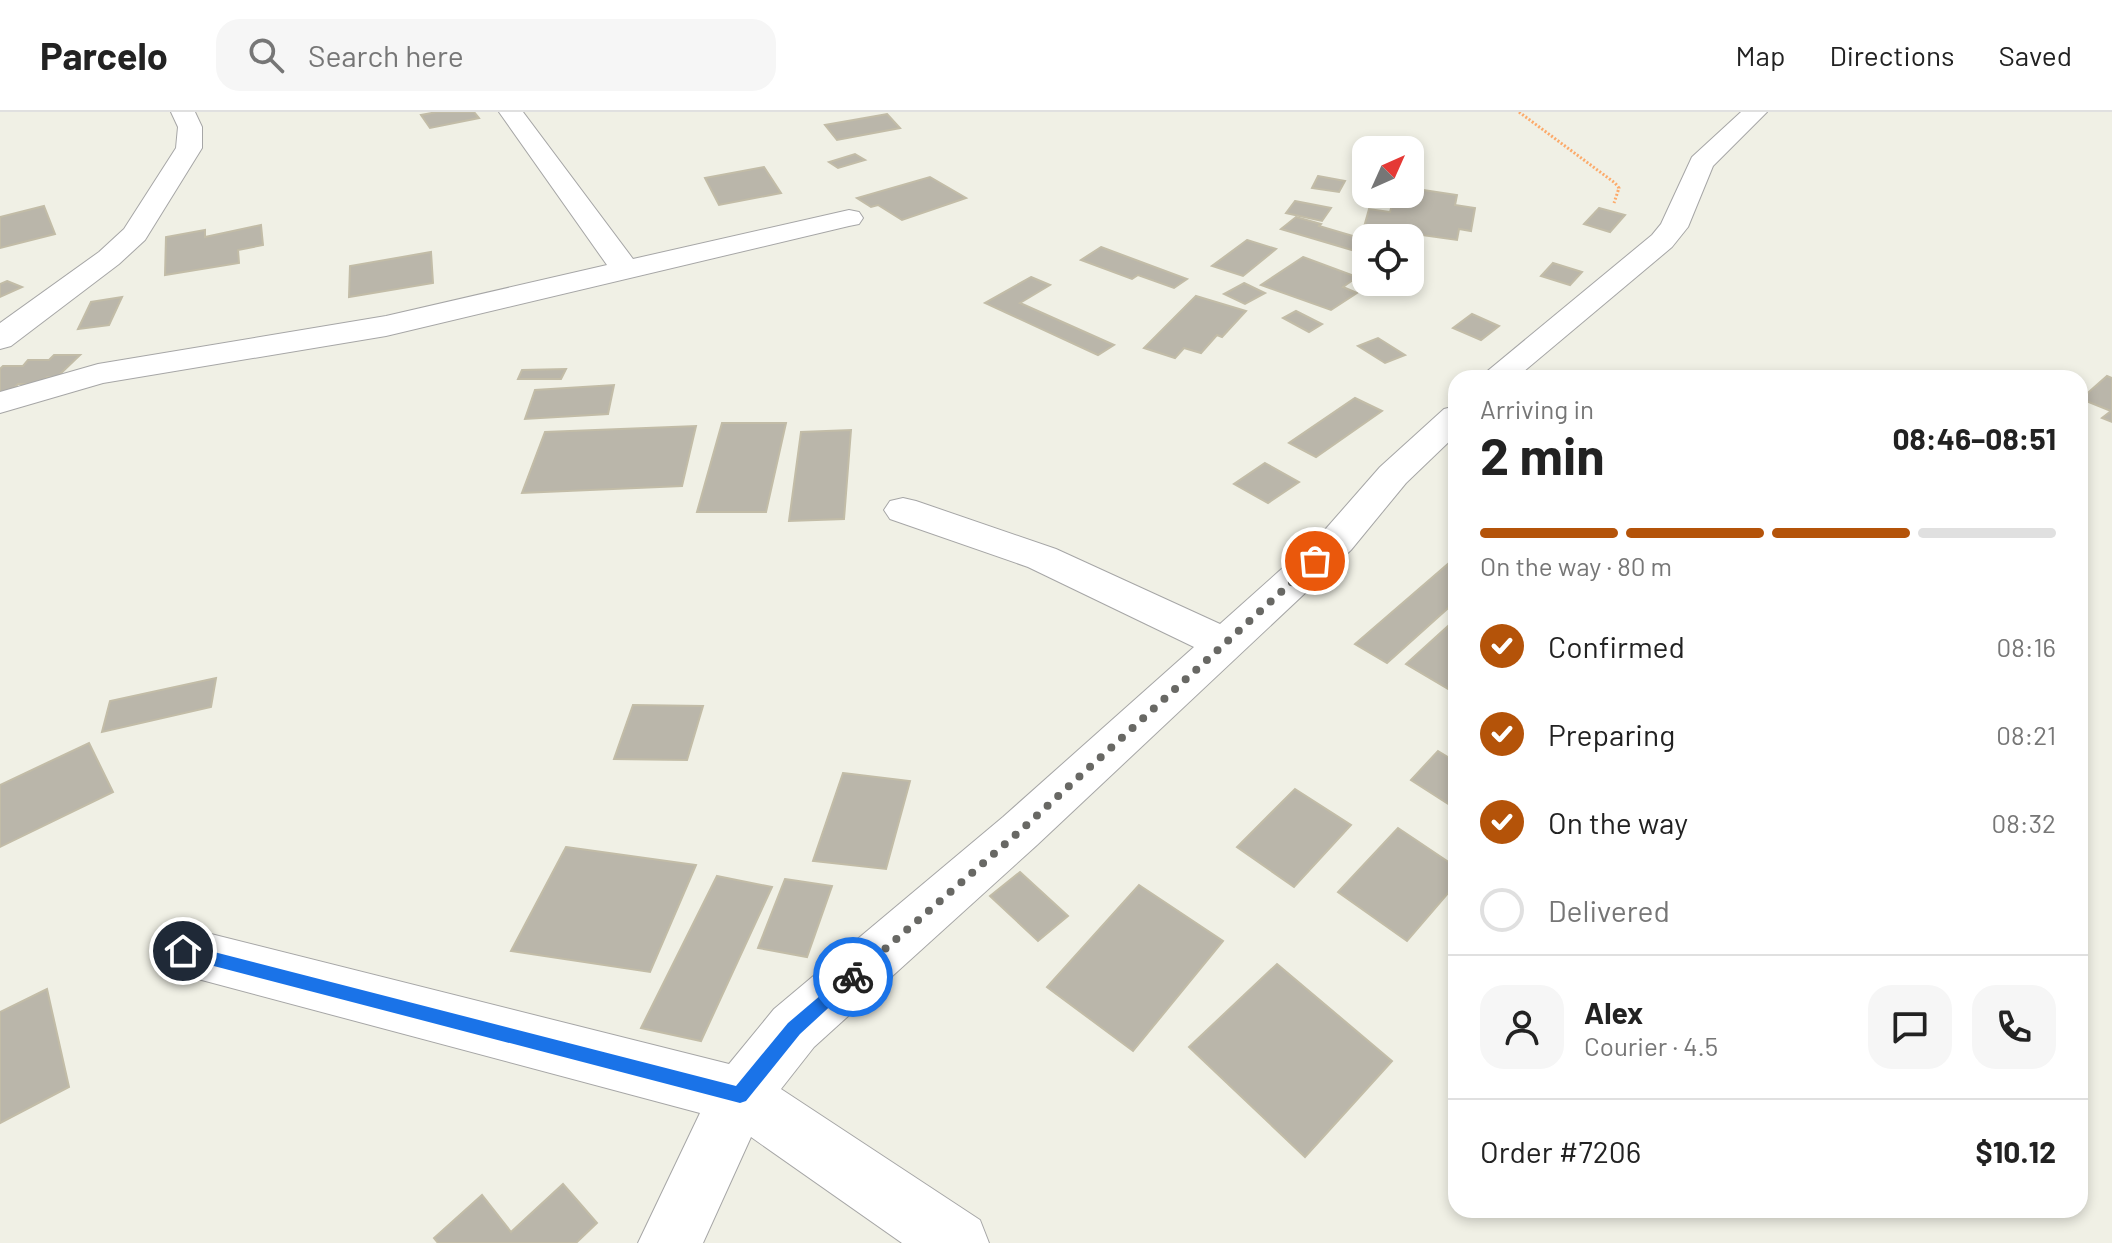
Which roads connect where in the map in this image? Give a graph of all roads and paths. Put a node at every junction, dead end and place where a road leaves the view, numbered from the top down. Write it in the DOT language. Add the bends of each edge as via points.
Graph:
graph roads {
  1 [pos="183,112"];
  2 [pos="511,112"];
  3 [pos="1519,112"];
  4 [pos="1755,112"];
  5 [pos="1614,203"];
  6 [pos="849,218"];
  7 [pos="625,269"];
  8 [pos="0,339"];
  9 [pos="1506,370"];
  10 [pos="0,403"];
  11 [pos="1448,423"];
  12 [pos="903,510"];
  13 [pos="1225,644"];
  14 [pos="183,951"];
  15 [pos="740,1095"];
  16 [pos="670,1243"];
  17 [pos="957,1243"];
  1 -- 8 [label="street" via="190,127 189,148 135,234"];
  2 -- 7 [label="street"];
  3 -- 5 [label="path" via="1615,183 1619,188"];
  4 -- 9 [label="street" via="1701,163 1674,227 1662,241"];
  6 -- 7 [label="street"];
  7 -- 10 [label="street" via="386,326 98,374"];
  11 -- 13 [label="street" via="1393,475 1337,541"];
  12 -- 13 [label="street" via="1042,558"];
  13 -- 15 [label="street" via="794,1028"];
  14 -- 15 [label="street"];
  15 -- 16 [label="street"];
  15 -- 17 [label="street"];
}
